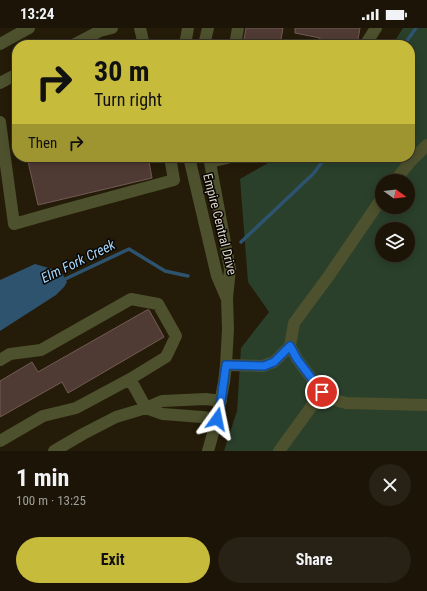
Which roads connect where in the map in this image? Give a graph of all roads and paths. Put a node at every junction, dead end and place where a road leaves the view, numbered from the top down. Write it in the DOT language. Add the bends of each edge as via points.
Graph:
graph roads {
  1 [pos="29,28"];
  2 [pos="112,28"];
  3 [pos="140,28"];
  4 [pos="188,28"];
  5 [pos="208,28"];
  6 [pos="238,28"];
  7 [pos="376,28"];
  8 [pos="82,40"];
  9 [pos="143,40"];
  10 [pos="186,40"];
  11 [pos="205,40"];
  12 [pos="236,40"];
  13 [pos="368,40"];
  14 [pos="1,43"];
  15 [pos="12,77"];
  16 [pos="0,83"];
  17 [pos="0,122"];
  18 [pos="427,145"];
  19 [pos="415,157"];
  20 [pos="171,162"];
  21 [pos="190,162"];
  22 [pos="210,162"];
  23 [pos="410,162"];
  24 [pos="400,174"];
  25 [pos="375,208"];
  26 [pos="227,298"];
  27 [pos="290,346"];
  28 [pos="0,360"];
  29 [pos="226,365"];
  30 [pos="130,380"];
  31 [pos="322,392"];
  32 [pos="221,401"];
  33 [pos="427,405"];
  34 [pos="146,408"];
  35 [pos="217,419"];
  36 [pos="0,441"];
  37 [pos="54,451"];
  38 [pos="208,451"];
  39 [pos="279,451"];
  1 -- 14 [label="street"];
  2 -- 8 [label="street"];
  3 -- 9 [label="street"];
  4 -- 10 [label="street"];
  5 -- 11 [label="street"];
  6 -- 12 [label="street"];
  7 -- 13 [label="street"];
  15 -- 16 [label="street"];
  17 -- 20 [label="street" via="14,224 174,180"];
  18 -- 19 [label="street"];
  21 -- 26 [label="street, Empire Central Drive" via="217,276"];
  22 -- 26 [label="street, Empire Central Drive" via="230,269"];
  23 -- 24 [label="street"];
  25 -- 27 [label="street" via="294,323"];
  26 -- 29 [label="street, Empire Central Drive"];
  27 -- 29 [label="street" via="274,362 264,366"];
  27 -- 31 [label="street"];
  28 -- 30 [label="street" via="10,354 41,350 131,299 158,304 176,336 166,357"];
  29 -- 32 [label="street, Empire Central Drive"];
  30 -- 34 [label="street"];
  30 -- 36 [label="street" via="76,408 43,416"];
  31 -- 33 [label="street" via="346,403"];
  31 -- 39 [label="street"];
  32 -- 34 [label="street" via="162,401"];
  32 -- 35 [label="street, Empire Central Drive"];
  34 -- 35 [label="street" via="163,414"];
  34 -- 37 [label="street" via="116,417"];
  35 -- 38 [label="street, Empire Central Drive"];
}
